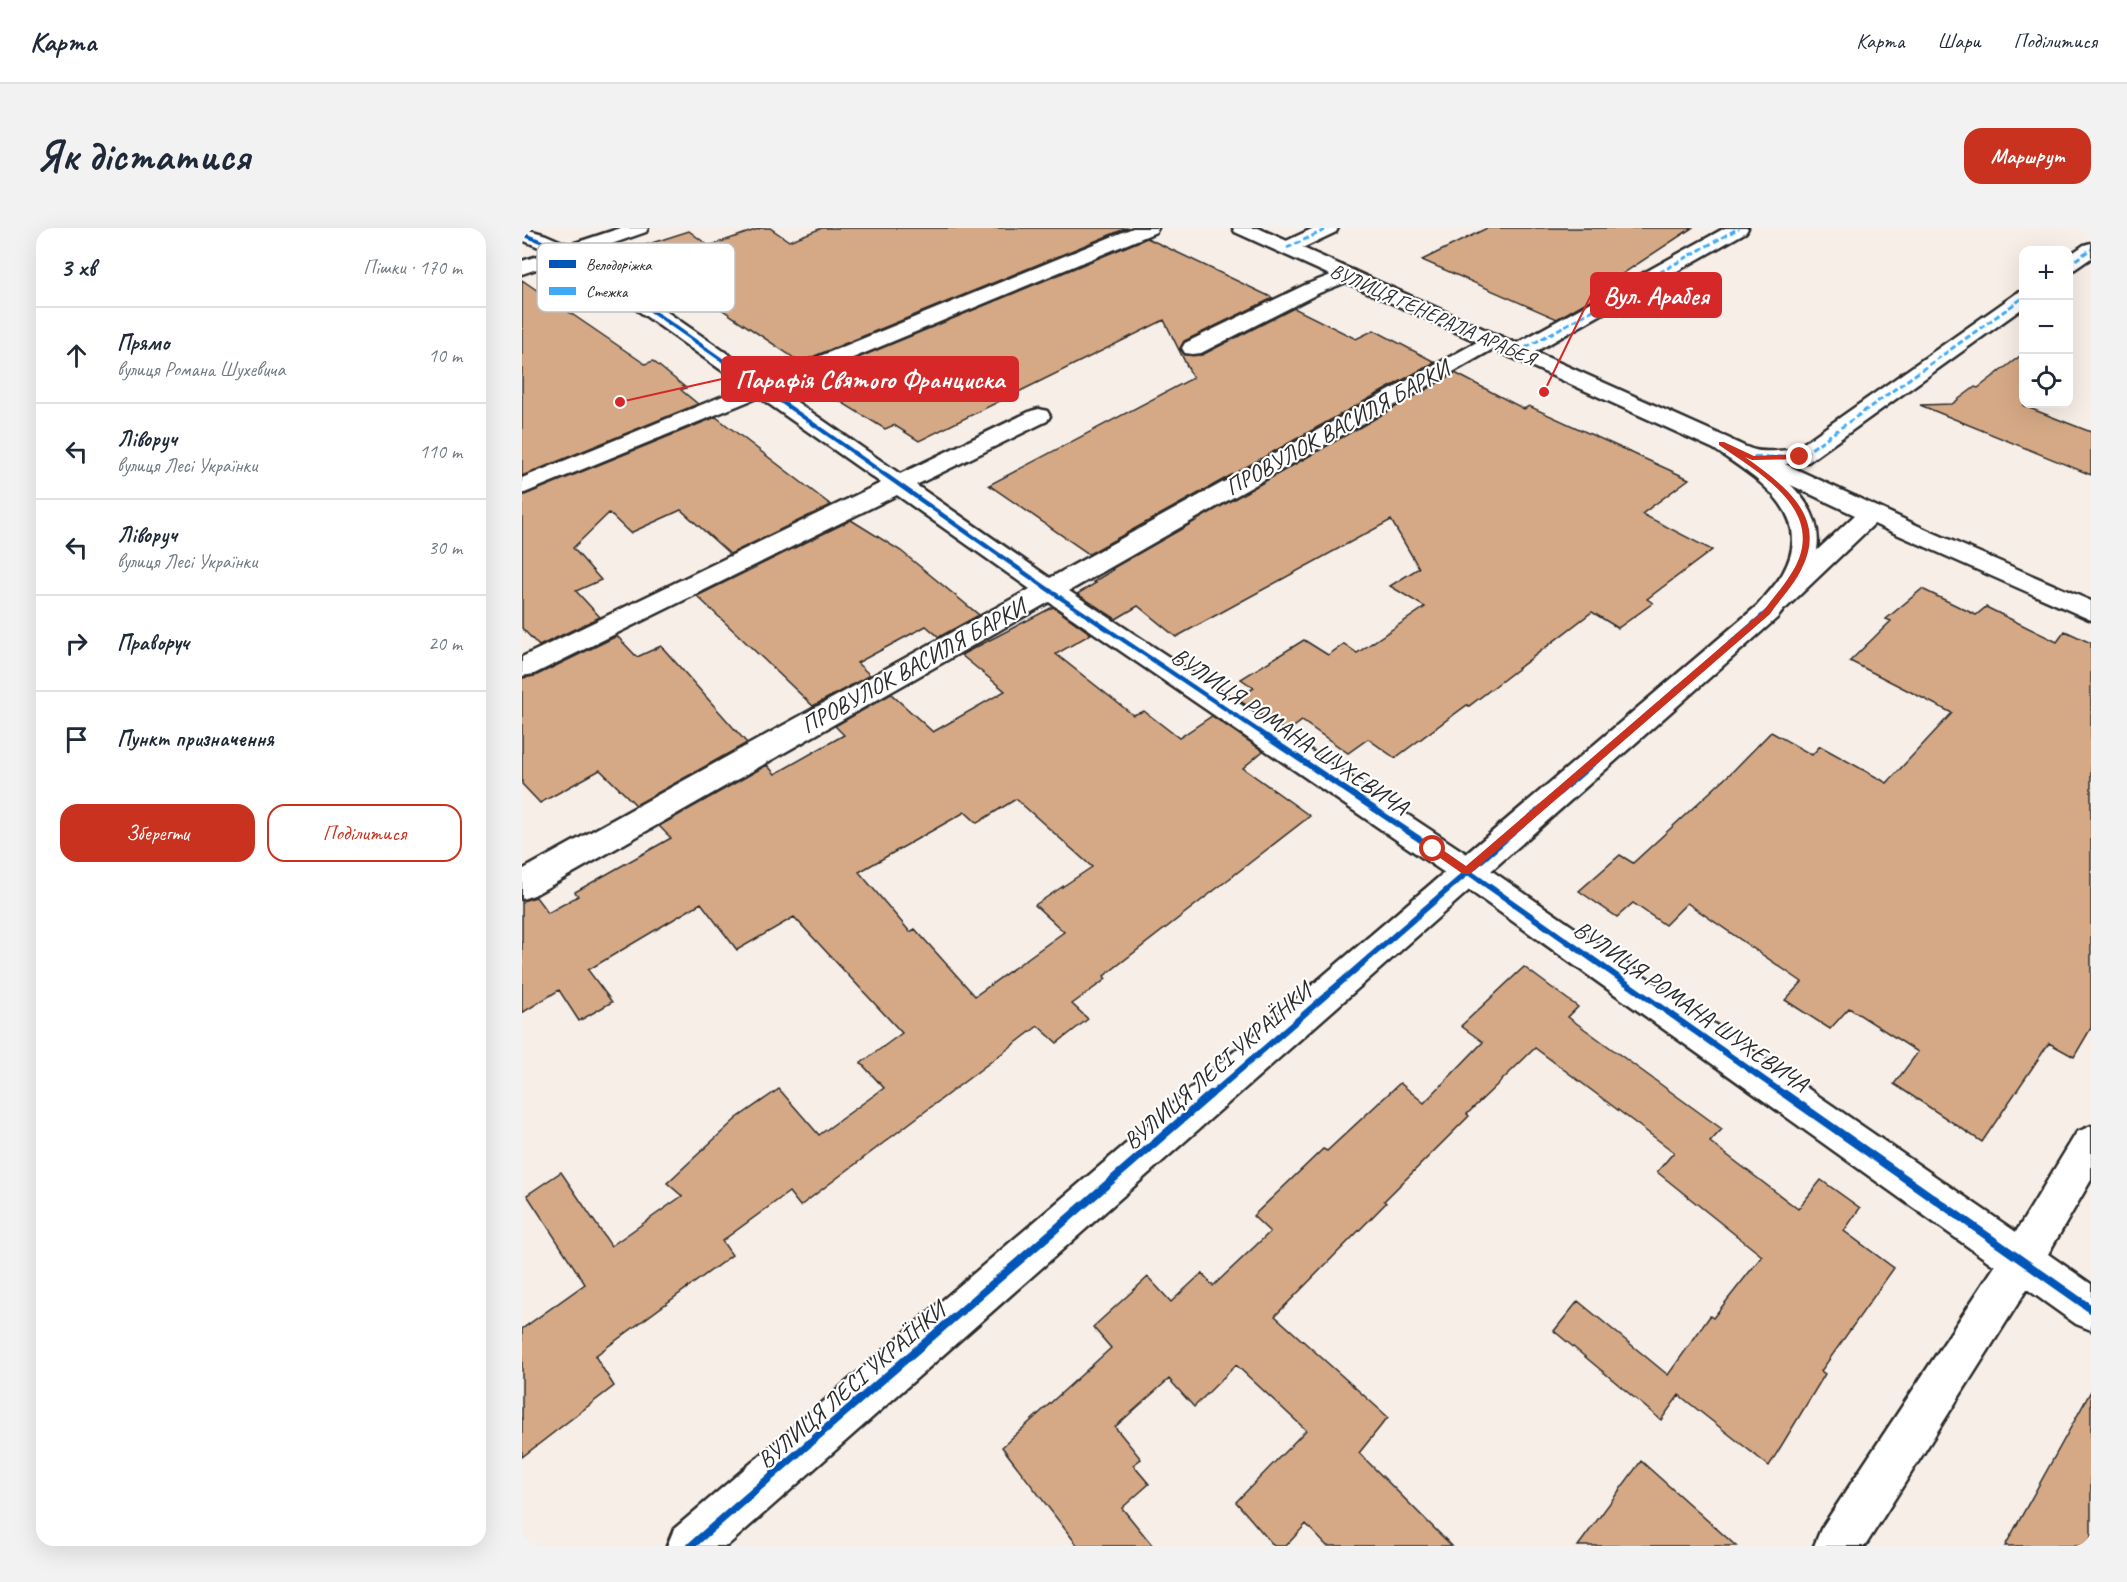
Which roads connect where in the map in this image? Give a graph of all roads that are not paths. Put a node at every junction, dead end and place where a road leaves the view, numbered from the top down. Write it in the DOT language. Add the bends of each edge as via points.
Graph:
graph roads {
  1 [pos="639,228"];
  2 [pos="1149,228"];
  3 [pos="1242,228"];
  4 [pos="1329,228"];
  5 [pos="1739,228"];
  6 [pos="522,234"];
  7 [pos="548,243"];
  8 [pos="595,243"];
  9 [pos="1287,248"];
  10 [pos="2091,249"];
  11 [pos="2073,262"];
  12 [pos="537,263"];
  13 [pos="522,268"];
  14 [pos="1347,275"];
  15 [pos="2020,300"];
  16 [pos="653,312"];
  17 [pos="1493,341"];
  18 [pos="1193,348"];
  19 [pos="1518,352"];
  20 [pos="760,387"];
  21 [pos="1039,416"];
  22 [pos="1722,444"];
  23 [pos="1752,458"];
  24 [pos="896,484"];
  25 [pos="522,487"];
  26 [pos="1870,514"];
  27 [pos="1049,590"];
  28 [pos="2091,611"];
  29 [pos="1767,612"];
  30 [pos="524,667"];
  31 [pos="1467,871"];
  32 [pos="522,886"];
  33 [pos="2091,1144"];
  34 [pos="2022,1260"];
  35 [pos="2091,1309"];
  36 [pos="691,1546"];
  37 [pos="1838,1546"];
  1 -- 8 [label="street"];
  2 -- 20 [label="street"];
  3 -- 9 [label="street, ВУЛИЦЯ ГЕНЕРАЛА АРАБЕЯ"];
  4 -- 9 [label="street"];
  5 -- 19 [label="street"];
  6 -- 7 [label="street, ВУЛИЦЯ РОМАНА ШУХЕВИЧА"];
  9 -- 14 [label="street, ВУЛИЦЯ ГЕНЕРАЛА АРАБЕЯ"];
  10 -- 11 [label="street"];
  12 -- 13 [label="street"];
  14 -- 17 [label="street, ВУЛИЦЯ ГЕНЕРАЛА АРАБЕЯ"];
  14 -- 18 [label="street"];
  15 -- 23 [label="street" via="1800,457"];
  16 -- 20 [label="street, ВУЛИЦЯ РОМАНА ШУХЕВИЧА"];
  17 -- 19 [label="street, ВУЛИЦЯ ГЕНЕРАЛА АРАБЕЯ"];
  17 -- 27 [label="street, ПРОВУЛОК ВАСИЛЯ БАРКИ"];
  19 -- 22 [label="street, ВУЛИЦЯ ГЕНЕРАЛА АРАБЕЯ"];
  20 -- 24 [label="street, ВУЛИЦЯ РОМАНА ШУХЕВИЧА"];
  20 -- 25 [label="street"];
  21 -- 24 [label="street"];
  22 -- 23 [label="street"];
  22 -- 29 [label="street, ВУЛИЦЯ ЛЕСІ УКРАЇНКИ" via="1775,482 1794,501 1805,522 1805,546 1799,568"];
  23 -- 26 [label="street"];
  24 -- 27 [label="street, ВУЛИЦЯ РОМАНА ШУХЕВИЧА"];
  24 -- 30 [label="street"];
  26 -- 28 [label="street"];
  26 -- 29 [label="street"];
  27 -- 31 [label="street, ВУЛИЦЯ РОМАНА ШУХЕВИЧА"];
  27 -- 32 [label="street, ПРОВУЛОК ВАСИЛЯ БАРКИ"];
  29 -- 31 [label="street, ВУЛИЦЯ ЛЕСІ УКРАЇНКИ"];
  31 -- 34 [label="street, ВУЛИЦЯ РОМАНА ШУХЕВИЧА"];
  31 -- 36 [label="street, ВУЛИЦЯ ЛЕСІ УКРАЇНКИ"];
  33 -- 34 [label="street"];
  34 -- 35 [label="street, ВУЛИЦЯ РОМАНА ШУХЕВИЧА"];
  34 -- 37 [label="street"];
}
